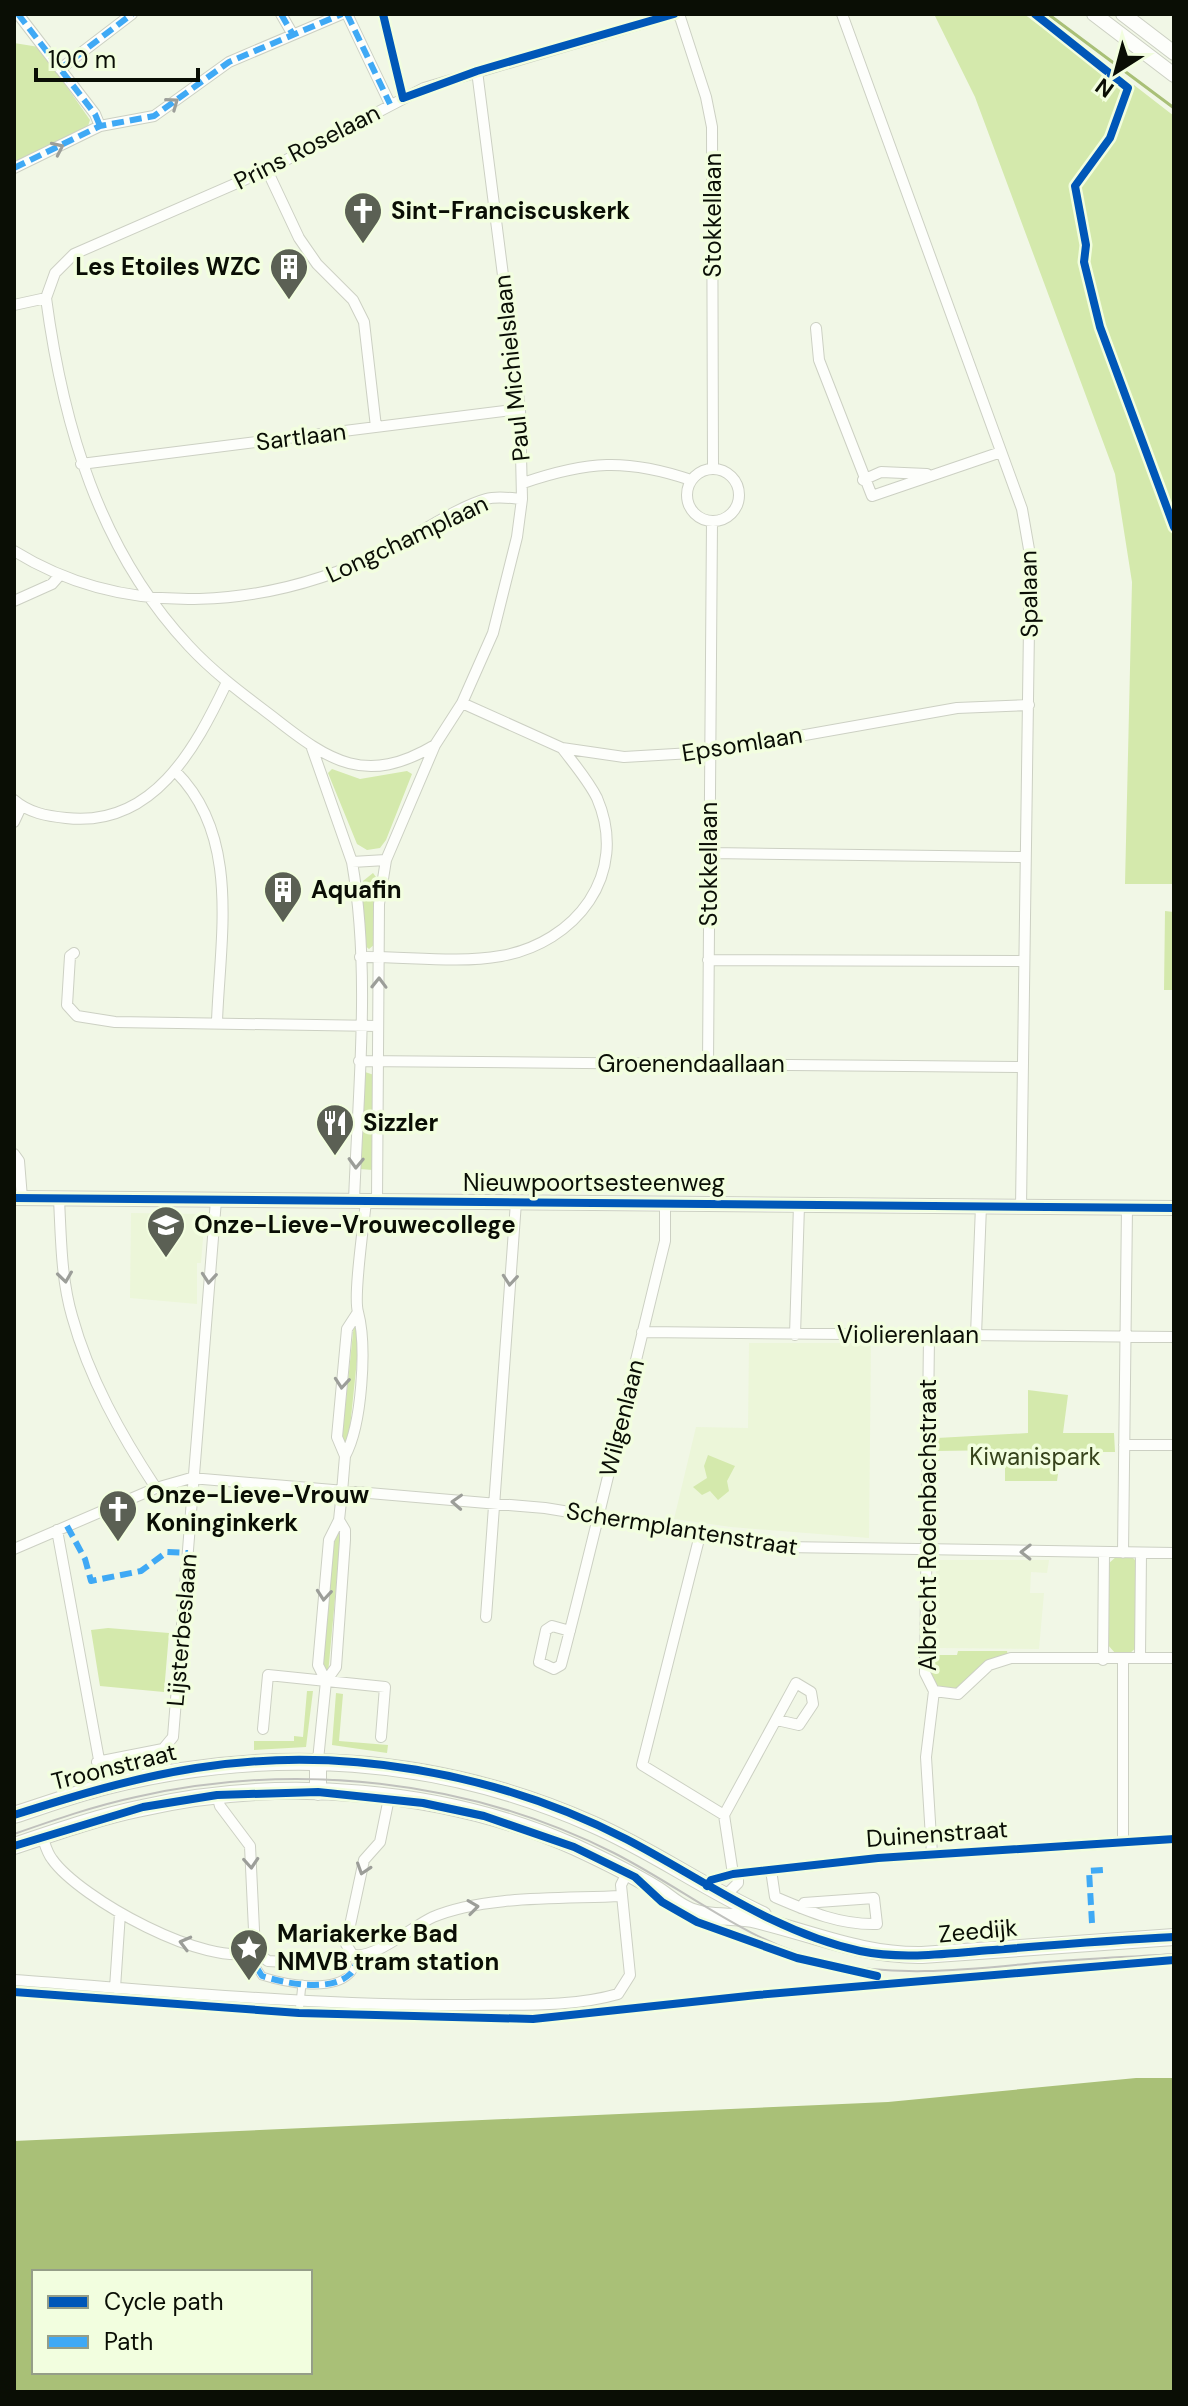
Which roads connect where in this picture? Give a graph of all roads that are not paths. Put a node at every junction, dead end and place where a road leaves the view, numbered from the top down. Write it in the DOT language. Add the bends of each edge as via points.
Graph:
graph roads {
  1 [pos="18,14"];
  2 [pos="132,14"];
  3 [pos="281,14"];
  4 [pos="344,14"];
  5 [pos="676,14"];
  6 [pos="842,14"];
  7 [pos="1094,14"];
  8 [pos="1123,14"];
  9 [pos="292,33"];
  10 [pos="1174,53"];
  11 [pos="60,69"];
  12 [pos="477,71"];
  13 [pos="1174,75"];
  14 [pos="390,104"];
  15 [pos="100,126"];
  16 [pos="14,168"];
  17 [pos="267,170"];
  18 [pos="46,298"];
  19 [pos="14,305"];
  20 [pos="816,328"];
  21 [pos="520,409"];
  22 [pos="376,427"];
  23 [pos="1001,452"];
  24 [pos="81,464"];
  25 [pos="713,469"];
  26 [pos="933,475"];
  27 [pos="691,480"];
  28 [pos="863,480"];
  29 [pos="523,483"];
  30 [pos="522,499"];
  31 [pos="712,521"];
  32 [pos="14,551"];
  33 [pos="59,576"];
  34 [pos="149,598"];
  35 [pos="14,601"];
  36 [pos="227,682"];
  37 [pos="462,703"];
  38 [pos="1029,705"];
  39 [pos="435,745"];
  40 [pos="312,748"];
  41 [pos="562,748"];
  42 [pos="709,752"];
  43 [pos="176,772"];
  44 [pos="18,804"];
  45 [pos="14,822"];
  46 [pos="710,853"];
  47 [pos="1025,857"];
  48 [pos="386,860"];
  49 [pos="352,862"];
  50 [pos="74,953"];
  51 [pos="379,956"];
  52 [pos="360,957"];
  53 [pos="708,960"];
  54 [pos="1024,961"];
  55 [pos="217,1021"];
  56 [pos="378,1026"];
  57 [pos="360,1027"];
  58 [pos="359,1061"];
  59 [pos="378,1061"];
  60 [pos="708,1064"];
  61 [pos="1023,1067"];
  62 [pos="14,1154"];
  63 [pos="18,1198"];
  64 [pos="59,1199"];
  65 [pos="216,1200"];
  66 [pos="366,1201"];
  67 [pos="516,1202"];
  68 [pos="665,1204"];
  69 [pos="799,1205"];
  70 [pos="981,1206"];
  71 [pos="1021,1207"];
  72 [pos="1127,1207"];
  73 [pos="1174,1208"];
  74 [pos="358,1312"];
  75 [pos="642,1332"];
  76 [pos="795,1335"];
  77 [pos="976,1335"];
  78 [pos="929,1336"];
  79 [pos="1125,1336"];
  80 [pos="1174,1337"];
  81 [pos="1124,1445"];
  82 [pos="1174,1445"];
  83 [pos="345,1456"];
  84 [pos="191,1478"];
  85 [pos="156,1488"];
  86 [pos="342,1492"];
  87 [pos="492,1503"];
  88 [pos="598,1516"];
  89 [pos="339,1520"];
  90 [pos="57,1530"];
  91 [pos="700,1535"];
  92 [pos="14,1549"];
  93 [pos="926,1550"];
  94 [pos="1104,1553"];
  95 [pos="1123,1553"];
  96 [pos="1141,1553"];
  97 [pos="1174,1553"];
  98 [pos="486,1617"];
  99 [pos="570,1631"];
  100 [pos="1140,1657"];
  101 [pos="1174,1658"];
  102 [pos="1123,1659"];
  103 [pos="1103,1660"];
  104 [pos="326,1681"];
  105 [pos="934,1691"];
  106 [pos="777,1720"];
  107 [pos="263,1729"];
  108 [pos="381,1737"];
  109 [pos="318,1760"];
  110 [pos="97,1762"];
  111 [pos="104,1787"];
  112 [pos="318,1792"];
  113 [pos="217,1795"];
  114 [pos="389,1798"];
  115 [pos="14,1815"];
  116 [pos="724,1815"];
  117 [pos="42,1836"];
  118 [pos="1174,1839"];
  119 [pos="1123,1842"];
  120 [pos="14,1846"];
  121 [pos="932,1854"];
  122 [pos="771,1870"];
  123 [pos="627,1873"];
  124 [pos="735,1874"];
  125 [pos="707,1886"];
  126 [pos="621,1896"];
  127 [pos="724,1897"];
  128 [pos="801,1908"];
  129 [pos="120,1913"];
  130 [pos="704,1913"];
  131 [pos="789,1929"];
  132 [pos="1174,1937"];
  133 [pos="252,1953"];
  134 [pos="356,1955"];
  135 [pos="14,1980"];
  136 [pos="302,1984"];
  137 [pos="115,1988"];
  138 [pos="300,2007"];
  1 -- 11 [label="street"];
  2 -- 11 [label="street"];
  3 -- 9 [label="street"];
  4 -- 9 [label="street"];
  4 -- 14 [label="street"];
  5 -- 12 [label="street, Prins Roselaan"];
  5 -- 25 [label="street, Stokkellaan" via="712,127"];
  6 -- 23 [label="street, Spalaan"];
  7 -- 13 [label="main road"];
  8 -- 10 [label="main road"];
  15 -- 9 [label="street, one-way" via="154,116 229,62"];
  11 -- 15 [label="street"];
  12 -- 14 [label="street, Prins Roselaan"];
  12 -- 21 [label="street, Paul Michielslaan"];
  14 -- 17 [label="street, Prins Roselaan"];
  16 -- 15 [label="street, one-way"];
  17 -- 18 [label="street, Prins Roselaan" via="74,254 55,273"];
  17 -- 22 [label="street" via="299,238 353,300 364,322"];
  18 -- 19 [label="street"];
  18 -- 24 [label="street" via="56,373"];
  20 -- 28 [label="street" via="819,360"];
  21 -- 22 [label="street, Sartlaan"];
  21 -- 29 [label="street, Paul Michielslaan"];
  22 -- 24 [label="street, Sartlaan"];
  23 -- 26 [label="street"];
  23 -- 38 [label="street, Spalaan" via="1022,509 1030,555"];
  24 -- 34 [label="street" via="97,505"];
  25 -- 27 [label="street"];
  25 -- 31 [label="street" via="736,482 739,500 729,515"];
  26 -- 28 [label="street" via="881,472"];
  26 -- 28 [label="street" via="872,496"];
  27 -- 29 [label="street" via="656,468 589,464"];
  27 -- 31 [label="street" via="690,507"];
  29 -- 30 [label="street, Paul Michielslaan"];
  30 -- 34 [label="street, Longchamplaan" via="484,499 325,579 291,588"];
  30 -- 37 [label="street, Paul Michielslaan" via="493,633"];
  31 -- 42 [label="street, Stokkellaan"];
  32 -- 33 [label="street, Longchamplaan"];
  33 -- 34 [label="street, Longchamplaan"];
  33 -- 35 [label="street"];
  34 -- 36 [label="street"];
  36 -- 40 [label="street"];
  36 -- 43 [label="street"];
  37 -- 39 [label="street, Paul Michielslaan"];
  37 -- 41 [label="street, Epsomlaan"];
  38 -- 42 [label="street, Epsomlaan" via="957,708"];
  38 -- 47 [label="street, Spalaan"];
  39 -- 40 [label="street" via="414,758 367,767 345,765"];
  39 -- 48 [label="street"];
  40 -- 49 [label="street"];
  41 -- 42 [label="street, Epsomlaan" via="624,757"];
  41 -- 51 [label="street" via="597,800 603,828 601,876 590,902 572,924 549,942 497,957"];
  42 -- 46 [label="street, Stokkellaan"];
  43 -- 44 [label="street" via="132,808 99,819 46,816"];
  43 -- 55 [label="street" via="208,813 221,858"];
  44 -- 45 [label="street"];
  46 -- 47 [label="street"];
  46 -- 53 [label="street, Stokkellaan"];
  47 -- 54 [label="street, Spalaan"];
  48 -- 49 [label="street"];
  48 -- 51 [label="street"];
  49 -- 52 [label="street"];
  50 -- 55 [label="street" via="67,1005 77,1016 115,1022"];
  51 -- 52 [label="street"];
  56 -- 51 [label="street, one-way"];
  52 -- 57 [label="street"];
  53 -- 54 [label="street"];
  53 -- 60 [label="street, Stokkellaan"];
  54 -- 61 [label="street, Spalaan"];
  55 -- 57 [label="street"];
  56 -- 57 [label="street"];
  56 -- 59 [label="street"];
  57 -- 58 [label="street"];
  58 -- 59 [label="street, Groenendaallaan"];
  58 -- 66 [label="street, one-way"];
  59 -- 60 [label="street, Groenendaallaan"];
  59 -- 66 [label="street"];
  60 -- 61 [label="street, Groenendaallaan"];
  61 -- 71 [label="street, Spalaan"];
  62 -- 63 [label="street" via="19,1161"];
  63 -- 64 [label="main road, Nieuwpoortsesteenweg"];
  64 -- 65 [label="main road, Nieuwpoortsesteenweg"];
  64 -- 85 [label="street, one-way" via="65,1282 85,1354 108,1408"];
  65 -- 66 [label="main road, Nieuwpoortsesteenweg"];
  65 -- 84 [label="street, Lijsterbeslaan, one-way"];
  66 -- 67 [label="main road, Nieuwpoortsesteenweg"];
  66 -- 74 [label="street"];
  67 -- 68 [label="main road, Nieuwpoortsesteenweg"];
  67 -- 87 [label="street, one-way"];
  68 -- 69 [label="main road, Nieuwpoortsesteenweg"];
  68 -- 75 [label="street, Wilgenlaan" via="665,1241"];
  69 -- 70 [label="main road, Nieuwpoortsesteenweg"];
  69 -- 76 [label="street"];
  70 -- 71 [label="main road, Nieuwpoortsesteenweg"];
  70 -- 77 [label="street"];
  71 -- 72 [label="main road, Nieuwpoortsesteenweg"];
  72 -- 73 [label="main road, Nieuwpoortsesteenweg"];
  72 -- 79 [label="street"];
  74 -- 83 [label="street" via="363,1331 355,1438"];
  74 -- 83 [label="street, one-way" via="347,1329 337,1437"];
  75 -- 76 [label="street, Violierenlaan"];
  75 -- 88 [label="street, Wilgenlaan"];
  76 -- 78 [label="street, Violierenlaan"];
  77 -- 78 [label="street, Violierenlaan"];
  77 -- 79 [label="street, Violierenlaan"];
  78 -- 93 [label="street, Albrecht Rodenbachstraat"];
  79 -- 80 [label="street, Violierenlaan"];
  79 -- 81 [label="street"];
  81 -- 82 [label="street"];
  81 -- 95 [label="street"];
  83 -- 86 [label="street"];
  84 -- 85 [label="street"];
  84 -- 86 [label="street, Schermplantenstraat"];
  84 -- 110 [label="street, Lijsterbeslaan" via="173,1737 163,1749"];
  85 -- 90 [label="street"];
  87 -- 86 [label="street, Schermplantenstraat, one-way"];
  86 -- 89 [label="street"];
  87 -- 88 [label="street, Schermplantenstraat"];
  87 -- 98 [label="street"];
  88 -- 91 [label="street, Schermplantenstraat"];
  88 -- 99 [label="street, Wilgenlaan"];
  89 -- 104 [label="street, one-way" via="329,1540 320,1634 318,1665"];
  89 -- 104 [label="street" via="345,1540 336,1667"];
  90 -- 92 [label="street"];
  90 -- 110 [label="street"];
  91 -- 93 [label="street, Schermplantenstraat" via="783,1547"];
  91 -- 116 [label="street" via="642,1765"];
  94 -- 93 [label="street, Schermplantenstraat, one-way"];
  93 -- 105 [label="street, Albrecht Rodenbachstraat" via="925,1673"];
  94 -- 95 [label="street, Schermplantenstraat"];
  94 -- 103 [label="street"];
  95 -- 96 [label="street, Schermplantenstraat"];
  96 -- 97 [label="street, Schermplantenstraat"];
  96 -- 100 [label="street"];
  100 -- 101 [label="street"];
  100 -- 102 [label="street"];
  102 -- 103 [label="street"];
  102 -- 119 [label="street"];
  103 -- 105 [label="street" via="1011,1658 989,1665 958,1694"];
  104 -- 107 [label="street" via="268,1675"];
  104 -- 108 [label="street" via="385,1687"];
  104 -- 109 [label="street"];
  105 -- 121 [label="street, Albrecht Rodenbachstraat" via="926,1757"];
  106 -- 116 [label="street"];
  109 -- 111 [label="main road, Troonstraat" via="198,1768"];
  109 -- 112 [label="main road"];
  109 -- 125 [label="main road, Troonstraat" via="423,1771 502,1790 625,1838"];
  110 -- 111 [label="street"];
  111 -- 115 [label="main road, Troonstraat"];
  112 -- 113 [label="main road, Troonstraat"];
  112 -- 114 [label="main road, Troonstraat"];
  113 -- 117 [label="main road, Troonstraat" via="143,1807"];
  113 -- 133 [label="street, one-way" via="250,1846"];
  114 -- 123 [label="main road, Troonstraat" via="532,1831"];
  114 -- 134 [label="street, one-way" via="380,1842 364,1860 358,1885 346,1944"];
  116 -- 124 [label="street"];
  117 -- 120 [label="main road, Troonstraat"];
  117 -- 129 [label="street" via="59,1867"];
  118 -- 119 [label="street, Duinenstraat"];
  119 -- 121 [label="street, Duinenstraat"];
  121 -- 122 [label="street, Duinenstraat"];
  122 -- 124 [label="street, Duinenstraat"];
  122 -- 128 [label="street" via="775,1897"];
  123 -- 126 [label="street"];
  123 -- 130 [label="main road, Troonstraat" via="687,1910"];
  124 -- 125 [label="street, Duinenstraat"];
  124 -- 127 [label="street" via="738,1883"];
  125 -- 127 [label="main road, Troonstraat"];
  134 -- 126 [label="street, one-way" via="446,1912 472,1906"];
  126 -- 138 [label="street" via="630,1975 622,1989 604,1998"];
  127 -- 130 [label="main road"];
  127 -- 131 [label="main road, Zeedijk"];
  128 -- 128 [label="street" via="847,1925 877,1924 874,1898 804,1903"];
  133 -- 129 [label="street, one-way" via="184,1944"];
  129 -- 137 [label="street"];
  130 -- 131 [label="main road, Zeedijk"];
  131 -- 132 [label="main road, Zeedijk" via="895,1956"];
  133 -- 134 [label="street" via="297,1965 337,1965"];
  133 -- 136 [label="street" via="262,1976"];
  134 -- 136 [label="street" via="351,1974 334,1982"];
  135 -- 137 [label="street"];
  136 -- 138 [label="street"];
  137 -- 138 [label="street"];
}
